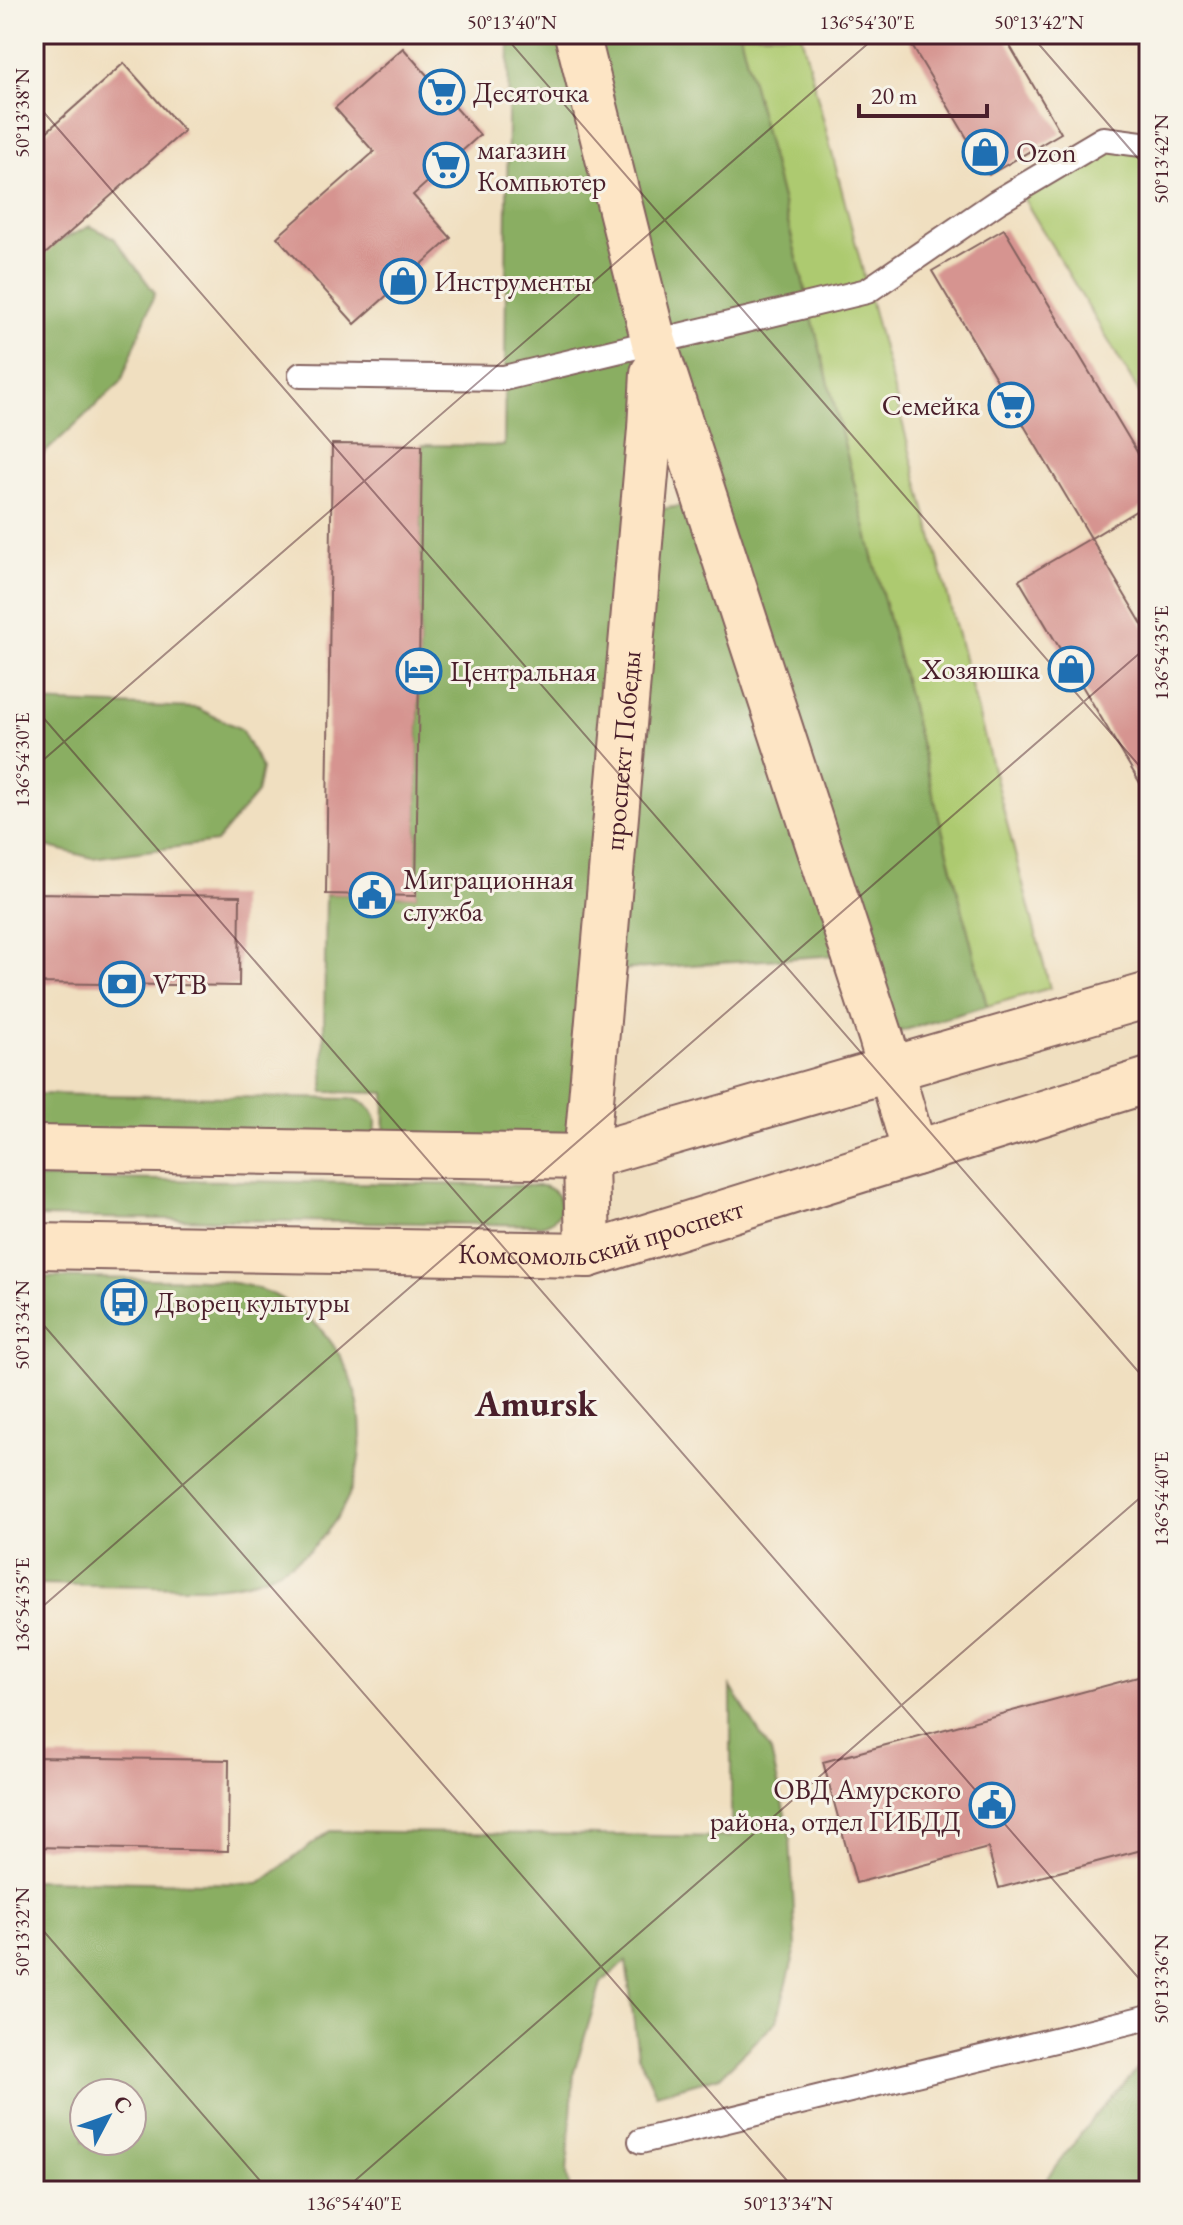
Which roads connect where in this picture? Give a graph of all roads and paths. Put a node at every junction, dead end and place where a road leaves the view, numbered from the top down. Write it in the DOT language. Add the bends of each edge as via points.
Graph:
graph roads {
  1 [pos="577,34"];
  2 [pos="1149,145"];
  3 [pos="654,342"];
  4 [pos="301,375"];
  5 [pos="1149,995"];
  6 [pos="892,1069"];
  7 [pos="1149,1080"];
  8 [pos="34,1148"];
  9 [pos="915,1153"];
  10 [pos="586,1157"];
  11 [pos="34,1246"];
  12 [pos="588,1255"];
  13 [pos="1149,2017"];
  14 [pos="641,2141"];
  1 -- 3 [label="street, проспект Победы"];
  2 -- 3 [label="lane" via="1103,139 997,202 867,291"];
  3 -- 4 [label="lane" via="504,378"];
  3 -- 6 [label="street, проспект Победы"];
  3 -- 10 [label="street, проспект Победы"];
  5 -- 6 [label="street"];
  6 -- 9 [label="street, проспект Победы"];
  6 -- 10 [label="street"];
  7 -- 9 [label="street, Комсомольский проспект"];
  8 -- 10 [label="street"];
  9 -- 12 [label="street, Комсомольский проспект"];
  10 -- 12 [label="street, проспект Победы"];
  11 -- 12 [label="street, Комсомольский проспект"];
  13 -- 14 [label="lane"];
}
